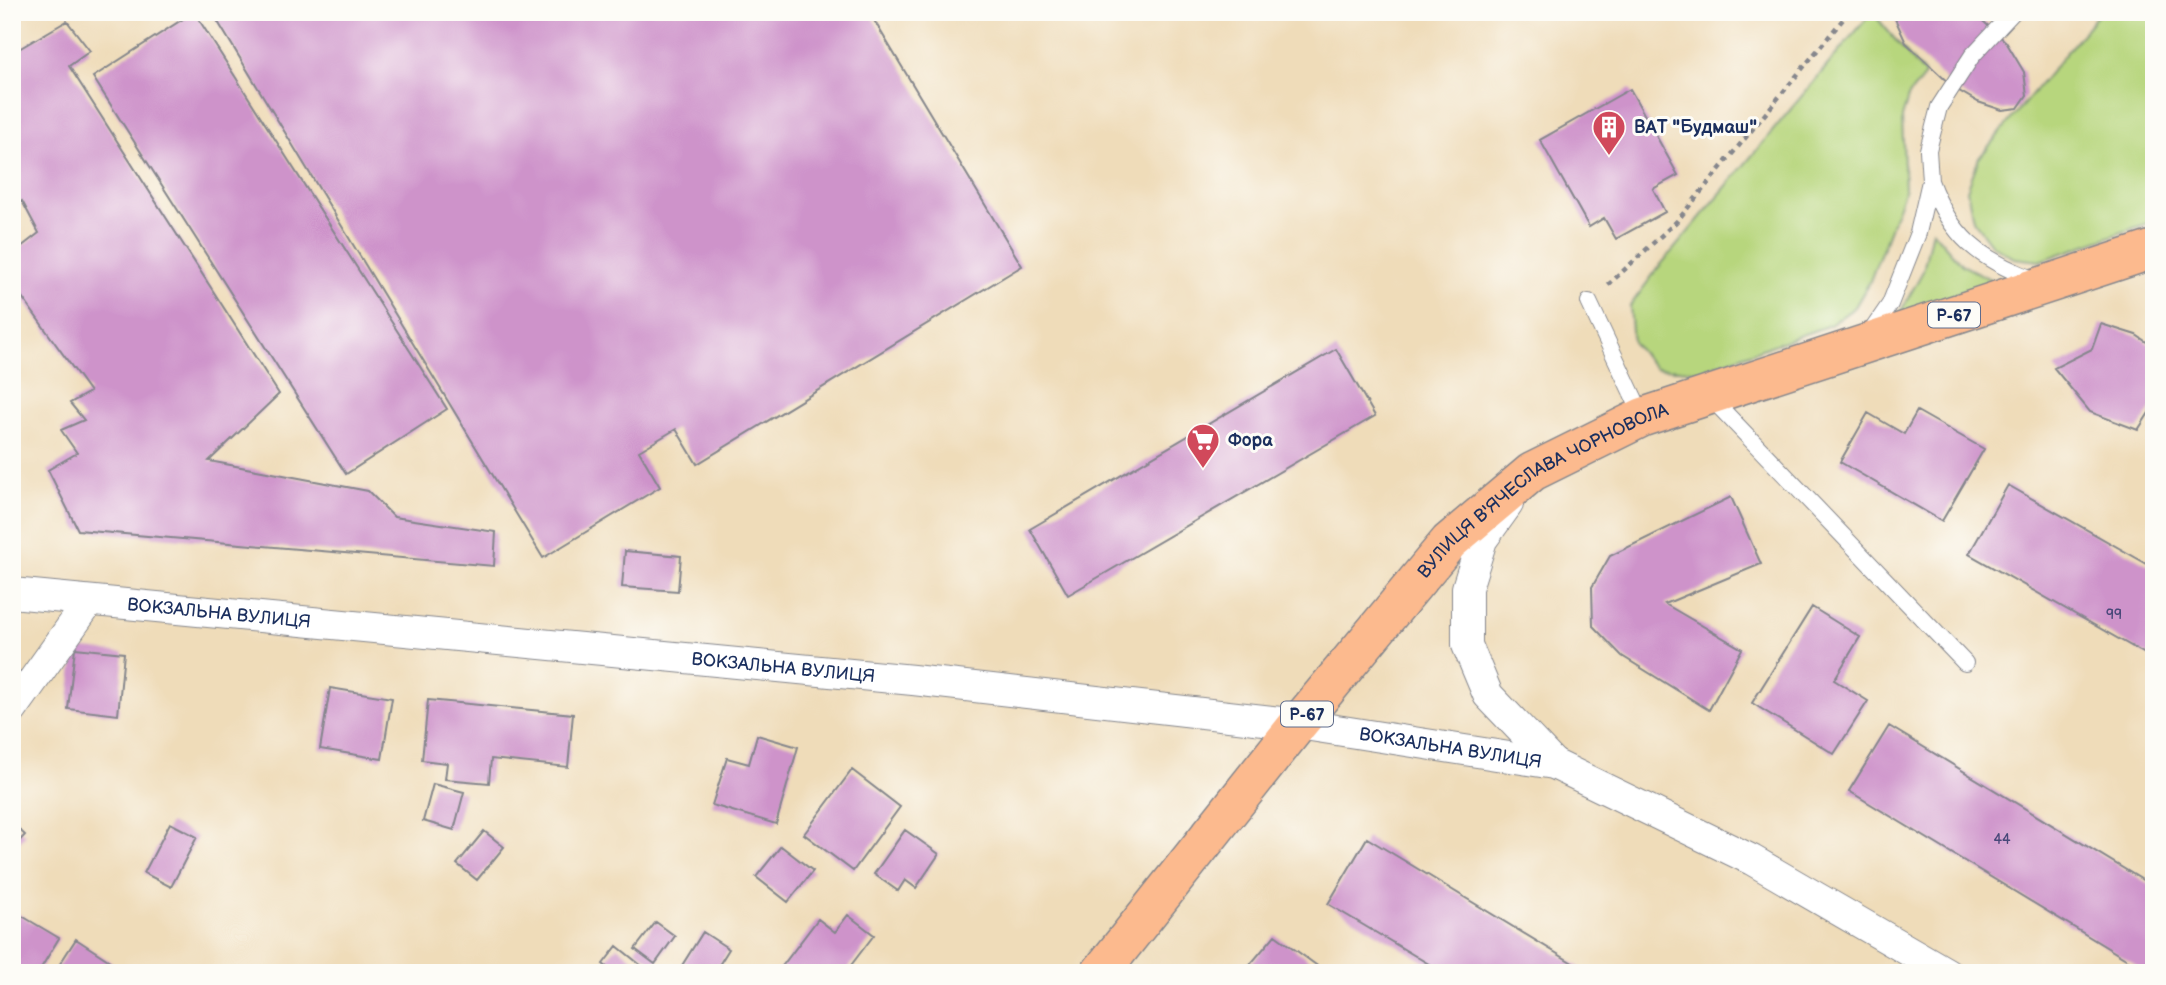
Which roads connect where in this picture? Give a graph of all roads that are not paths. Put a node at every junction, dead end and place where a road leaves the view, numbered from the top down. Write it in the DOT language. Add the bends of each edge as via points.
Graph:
graph roads {
  1 [pos="2013,12"];
  2 [pos="1930,181"];
  3 [pos="2154,249"];
  4 [pos="2047,285"];
  5 [pos="1589,302"];
  6 [pos="1862,346"];
  7 [pos="1709,396"];
  8 [pos="1643,417"];
  9 [pos="1532,472"];
  10 [pos="12,593"];
  11 [pos="89,601"];
  12 [pos="1965,663"];
  13 [pos="12,710"];
  14 [pos="1298,724"];
  15 [pos="1554,764"];
  16 [pos="1100,973"];
  17 [pos="1947,973"];
  1 -- 2 [label="lane" via="1972,57 1939,107 1928,150"];
  2 -- 4 [label="lane" via="1956,233 1986,258"];
  2 -- 6 [label="lane" via="1906,269"];
  3 -- 4 [label="main road, ВУЛИЦЯ В'ЯЧЕСЛАВА ЧОРНОВОЛА / Р-67"];
  4 -- 6 [label="main road, ВУЛИЦЯ В'ЯЧЕСЛАВА ЧОРНОВОЛА / Р-67"];
  5 -- 8 [label="lane"];
  6 -- 7 [label="main road, ВУЛИЦЯ В'ЯЧЕСЛАВА ЧОРНОВОЛА / Р-67"];
  7 -- 8 [label="main road, ВУЛИЦЯ В'ЯЧЕСЛАВА ЧОРНОВОЛА / Р-67"];
  7 -- 12 [label="lane"];
  8 -- 9 [label="main road, ВУЛИЦЯ В'ЯЧЕСЛАВА ЧОРНОВОЛА / Р-67"];
  9 -- 14 [label="main road, ВУЛИЦЯ В'ЯЧЕСЛАВА ЧОРНОВОЛА / Р-67" via="1449,542"];
  9 -- 15 [label="street, ВОКЗАЛЬНА ВУЛИЦЯ" via="1482,540 1467,588 1467,645 1488,695"];
  10 -- 11 [label="street, ВОКЗАЛЬНА ВУЛИЦЯ"];
  11 -- 13 [label="street"];
  11 -- 14 [label="street, ВОКЗАЛЬНА ВУЛИЦЯ" via="900,679"];
  14 -- 15 [label="street, ВОКЗАЛЬНА ВУЛИЦЯ"];
  14 -- 16 [label="main road, ВУЛИЦЯ В'ЯЧЕСЛАВА ЧОРНОВОЛА / Р-67"];
  15 -- 17 [label="street, ВОКЗАЛЬНА ВУЛИЦЯ" via="1752,860"];
}
